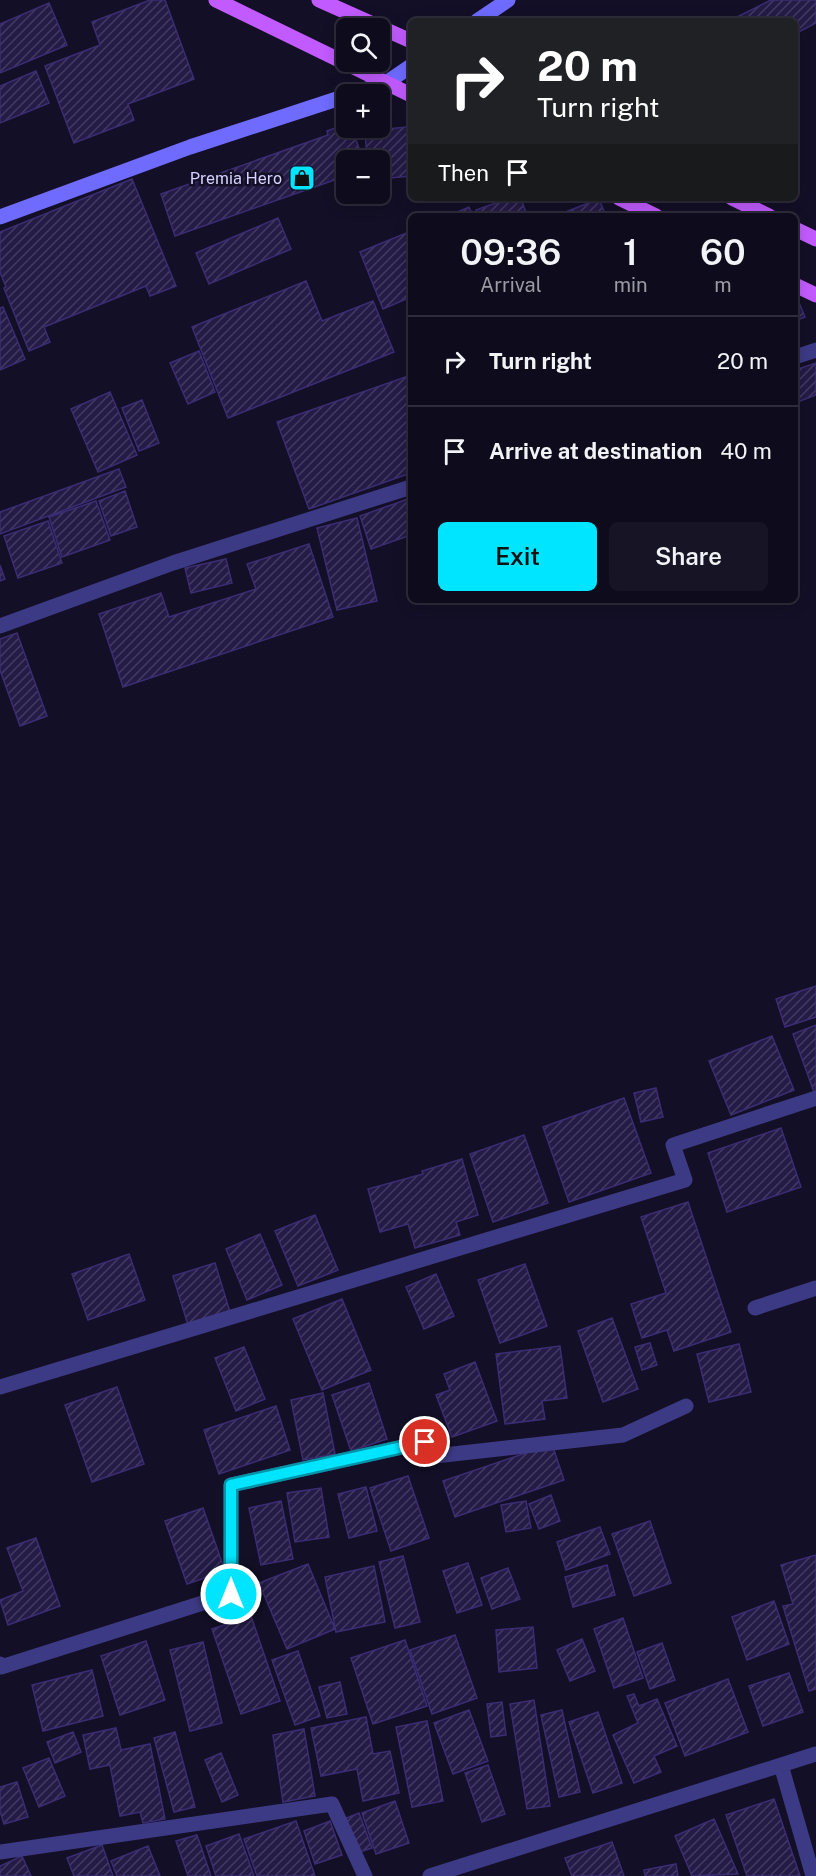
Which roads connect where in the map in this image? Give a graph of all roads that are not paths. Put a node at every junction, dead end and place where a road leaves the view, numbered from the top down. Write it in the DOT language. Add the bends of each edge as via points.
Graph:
graph roads {
  1 [pos="216,0"];
  2 [pos="319,0"];
  3 [pos="508,0"];
  4 [pos="481,18"];
  5 [pos="408,40"];
  6 [pos="408,68"];
  7 [pos="386,83"];
  8 [pos="383,84"];
  9 [pos="408,94"];
  10 [pos="336,99"];
  11 [pos="625,201"];
  12 [pos="738,201"];
  13 [pos="650,213"];
  14 [pos="763,213"];
  15 [pos="0,217"];
  16 [pos="798,230"];
  17 [pos="816,239"];
  18 [pos="798,286"];
  19 [pos="816,295"];
  20 [pos="816,350"];
  21 [pos="798,356"];
  22 [pos="408,488"];
  23 [pos="0,626"];
  24 [pos="816,1098"];
  25 [pos="816,1288"];
  26 [pos="755,1308"];
  27 [pos="0,1387"];
  28 [pos="686,1406"];
  29 [pos="0,1664"];
  30 [pos="816,1754"];
  31 [pos="781,1766"];
  32 [pos="0,1852"];
  33 [pos="365,1876"];
  34 [pos="430,1876"];
  35 [pos="813,1876"];
  1 -- 7 [label="main road"];
  2 -- 5 [label="main road"];
  3 -- 4 [label="main road"];
  6 -- 7 [label="main road"];
  7 -- 8 [label="main road"];
  7 -- 9 [label="main road"];
  10 -- 15 [label="main road" via="190,147"];
  11 -- 13 [label="main road"];
  12 -- 14 [label="main road"];
  16 -- 17 [label="main road"];
  18 -- 19 [label="main road"];
  20 -- 21 [label="street"];
  22 -- 23 [label="street" via="173,563"];
  24 -- 27 [label="street" via="673,1144 685,1180"];
  25 -- 26 [label="street"];
  28 -- 29 [label="street" via="623,1435 426,1457 425,1442 231,1485 231,1594 1,1667"];
  30 -- 31 [label="street"];
  31 -- 34 [label="street"];
  31 -- 35 [label="street"];
  32 -- 33 [label="street" via="332,1804"];
}
